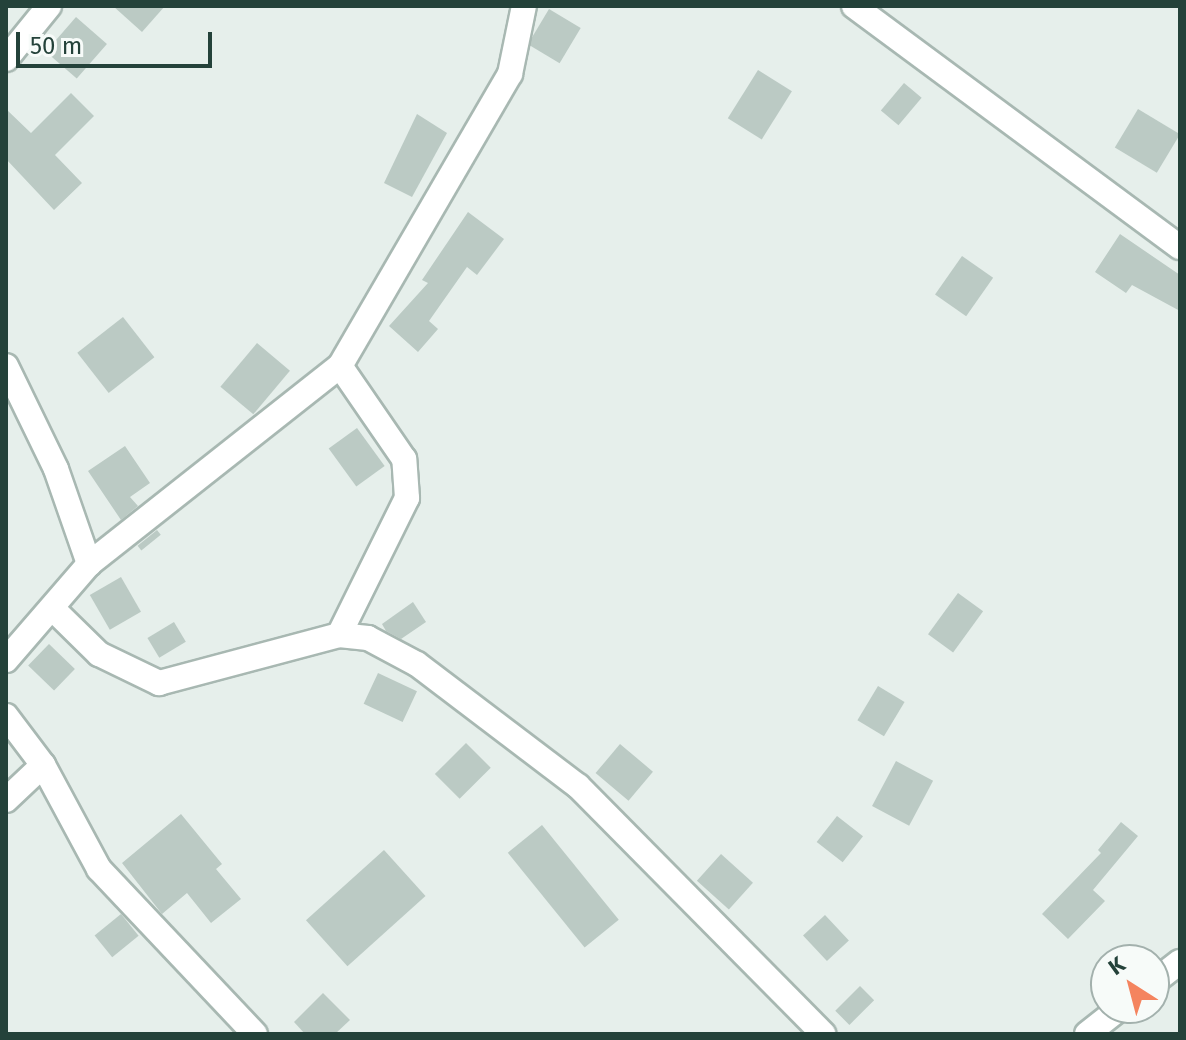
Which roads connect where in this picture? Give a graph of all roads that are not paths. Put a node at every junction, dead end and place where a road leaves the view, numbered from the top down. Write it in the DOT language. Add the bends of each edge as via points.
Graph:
graph roads {
  1 [pos="49,6"];
  2 [pos="524,6"];
  3 [pos="854,6"];
  4 [pos="6,59"];
  5 [pos="1180,247"];
  6 [pos="6,366"];
  7 [pos="340,366"];
  8 [pos="89,564"];
  9 [pos="54,610"];
  10 [pos="339,635"];
  11 [pos="6,660"];
  12 [pos="6,716"];
  13 [pos="43,765"];
  14 [pos="6,800"];
  15 [pos="255,1034"];
  16 [pos="823,1034"];
  1 -- 4 [label="street"];
  2 -- 7 [label="street" via="510,74"];
  3 -- 5 [label="street"];
  6 -- 8 [label="street" via="56,469"];
  7 -- 8 [label="street"];
  7 -- 10 [label="street" via="404,459 407,498"];
  8 -- 9 [label="street"];
  9 -- 10 [label="street" via="99,654 159,683"];
  9 -- 11 [label="street"];
  10 -- 16 [label="street" via="368,638 417,664 578,786"];
  12 -- 13 [label="street"];
  13 -- 14 [label="street"];
  13 -- 15 [label="street" via="99,869"];
}
